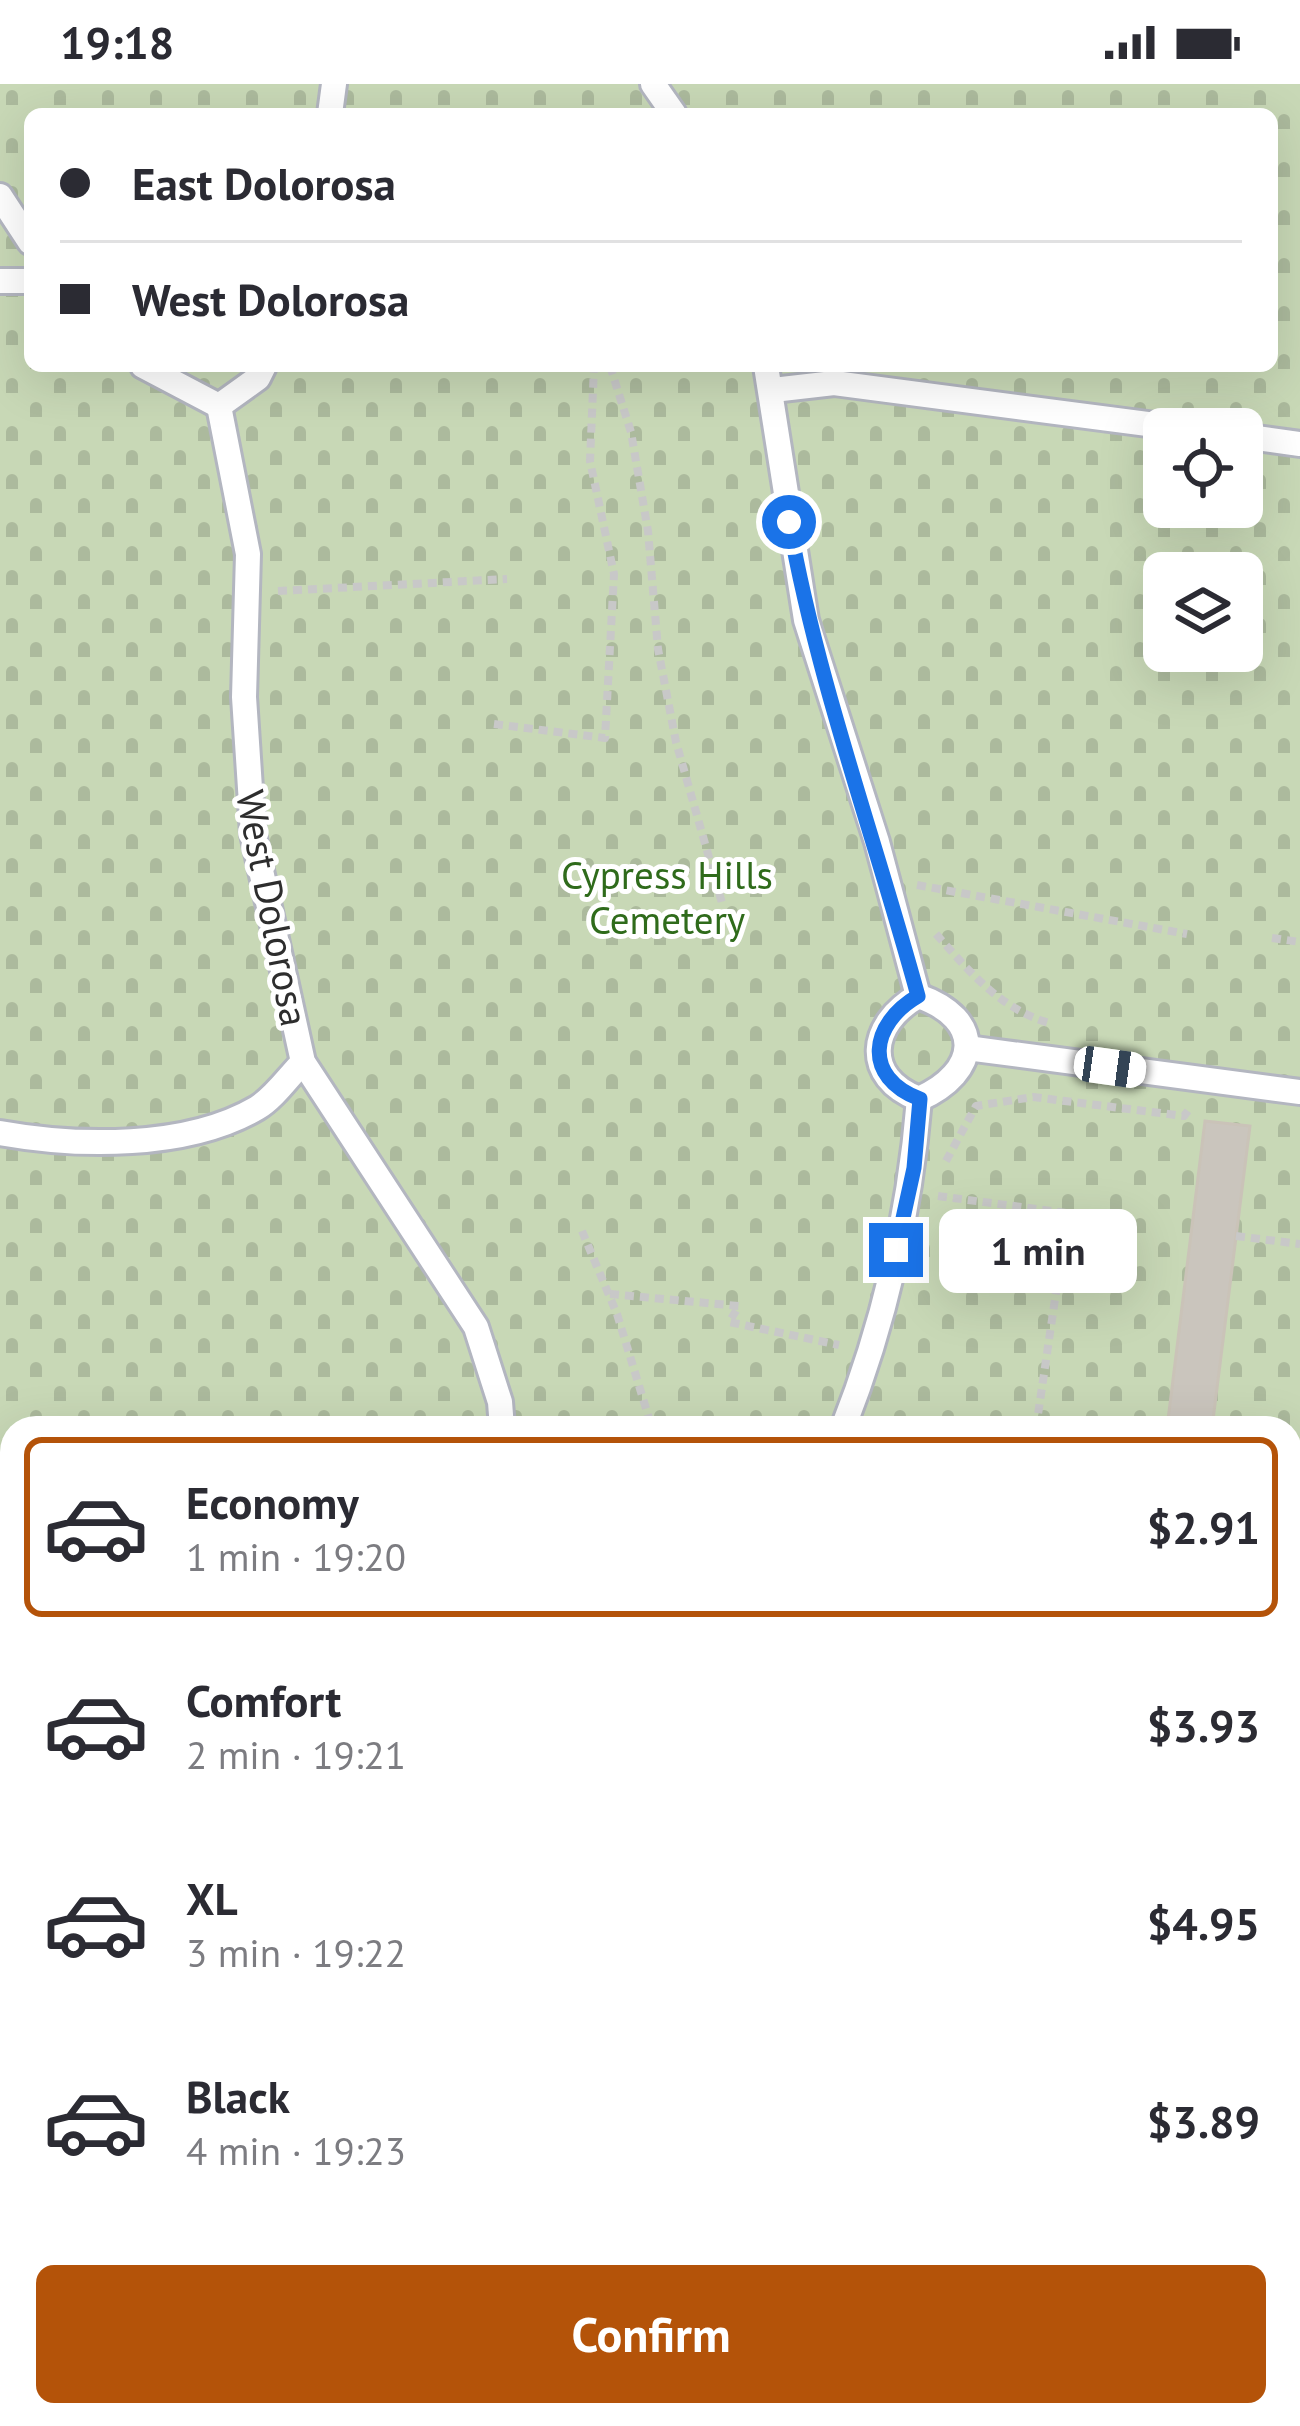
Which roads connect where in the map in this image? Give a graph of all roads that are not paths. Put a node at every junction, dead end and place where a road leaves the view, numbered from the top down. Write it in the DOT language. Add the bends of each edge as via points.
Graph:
graph roads {
  1 [pos="0,196"];
  2 [pos="24,233"];
  3 [pos="154,372"];
  4 [pos="261,372"];
  5 [pos="769,378"];
  6 [pos="219,406"];
  7 [pos="1143,423"];
  8 [pos="1263,439"];
  9 [pos="1300,444"];
  10 [pos="918,996"];
  11 [pos="967,1048"];
  12 [pos="303,1061"];
  13 [pos="1300,1092"];
  14 [pos="920,1099"];
  15 [pos="0,1132"];
  16 [pos="501,1416"];
  17 [pos="847,1416"];
  1 -- 2 [label="lane"];
  3 -- 6 [label="lane"];
  4 -- 6 [label="lane"];
  5 -- 7 [label="lane"];
  5 -- 10 [label="lane" via="806,620"];
  6 -- 12 [label="lane, West Dolorosa" via="248,554 246,763 254,834"];
  8 -- 9 [label="lane"];
  10 -- 11 [label="lane" via="944,1005 964,1027"];
  10 -- 14 [label="lane" via="884,1026 879,1053 897,1090"];
  11 -- 13 [label="lane"];
  11 -- 14 [label="lane" via="948,1086"];
  12 -- 15 [label="lane" via="261,1106 200,1135 129,1141"];
  12 -- 16 [label="lane, West Dolorosa" via="476,1327"];
  14 -- 17 [label="lane" via="914,1168"];
}
